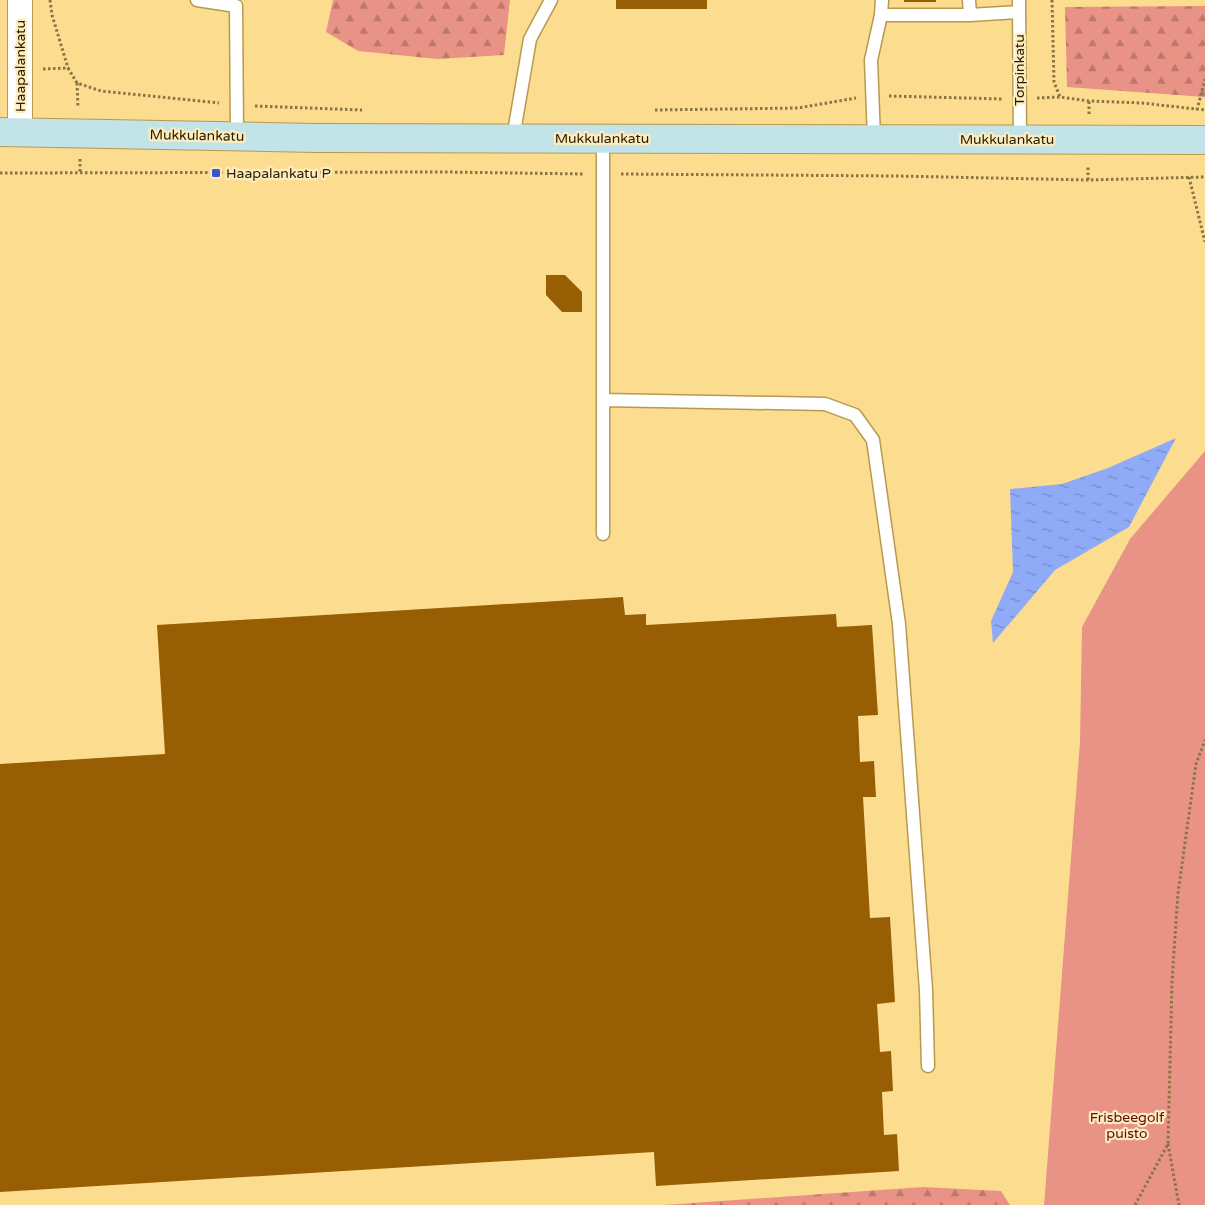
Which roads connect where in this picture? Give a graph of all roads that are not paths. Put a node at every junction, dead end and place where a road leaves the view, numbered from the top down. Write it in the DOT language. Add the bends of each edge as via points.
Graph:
graph roads {
  1 [pos="20,0"];
  2 [pos="197,0"];
  3 [pos="550,0"];
  4 [pos="882,0"];
  5 [pos="969,0"];
  6 [pos="1019,6"];
  7 [pos="881,15"];
  8 [pos="970,15"];
  9 [pos="10,132"];
  10 [pos="237,136"];
  11 [pos="513,138"];
  12 [pos="603,138"];
  13 [pos="874,139"];
  14 [pos="1020,139"];
  15 [pos="1205,140"];
  16 [pos="603,400"];
  17 [pos="603,534"];
  18 [pos="928,1066"];
  1 -- 9 [label="street, Haapalankatu" via="19,69"];
  2 -- 10 [label="lane" via="236,6"];
  3 -- 11 [label="lane" via="530,39"];
  4 -- 7 [label="lane"];
  5 -- 8 [label="lane"];
  6 -- 8 [label="lane"];
  6 -- 14 [label="lane, Torpinkatu"];
  7 -- 8 [label="lane"];
  7 -- 13 [label="lane" via="871,60"];
  9 -- 10 [label="street, Mukkulankatu"];
  10 -- 11 [label="street, Mukkulankatu"];
  11 -- 12 [label="street, Mukkulankatu"];
  12 -- 13 [label="street, Mukkulankatu"];
  12 -- 16 [label="lane"];
  13 -- 14 [label="street, Mukkulankatu"];
  14 -- 15 [label="street, Mukkulankatu"];
  16 -- 17 [label="lane"];
  16 -- 18 [label="lane" via="825,404 855,415 873,440 899,624 926,990"];
}
